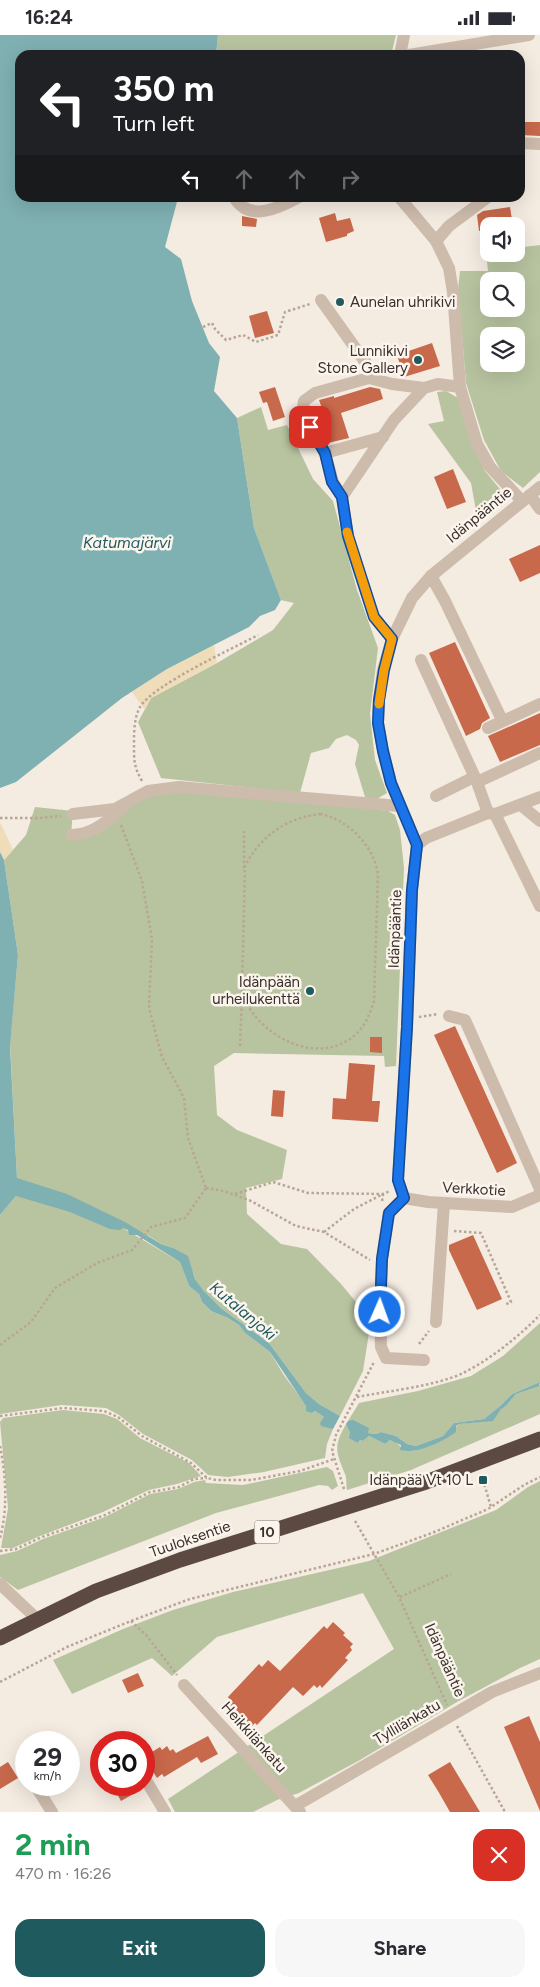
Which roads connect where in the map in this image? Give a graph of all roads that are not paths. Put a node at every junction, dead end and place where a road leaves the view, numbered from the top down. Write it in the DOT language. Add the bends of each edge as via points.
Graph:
graph roads {
  1 [pos="404,35"];
  2 [pos="529,35"];
  3 [pos="401,50"];
  4 [pos="438,50"];
  5 [pos="525,143"];
  6 [pos="540,144"];
  7 [pos="238,202"];
  8 [pos="289,202"];
  9 [pos="403,202"];
  10 [pos="481,202"];
  11 [pos="436,241"];
  12 [pos="321,300"];
  13 [pos="369,378"];
  14 [pos="424,387"];
  15 [pos="460,387"];
  16 [pos="383,437"];
  17 [pos="325,453"];
  18 [pos="530,494"];
  19 [pos="342,497"];
  20 [pos="540,509"];
  21 [pos="431,576"];
  22 [pos="392,639"];
  23 [pos="421,660"];
  24 [pos="540,704"];
  25 [pos="502,720"];
  26 [pos="488,728"];
  27 [pos="540,753"];
  28 [pos="476,779"];
  29 [pos="436,796"];
  30 [pos="540,797"];
  31 [pos="131,802"];
  32 [pos="399,806"];
  33 [pos="522,806"];
  34 [pos="72,814"];
  35 [pos="492,814"];
  36 [pos="540,821"];
  37 [pos="71,835"];
  38 [pos="417,845"];
  39 [pos="540,906"];
  40 [pos="449,1016"];
  41 [pos="540,1189"];
  42 [pos="540,1195"];
  43 [pos="404,1198"];
  44 [pos="444,1203"];
  45 [pos="436,1322"];
  46 [pos="424,1360"];
  47 [pos="540,1439"];
  48 [pos="0,1584"];
  49 [pos="38,1619"];
  50 [pos="0,1638"];
  51 [pos="540,1673"];
  52 [pos="184,1685"];
  53 [pos="155,1795"];
  54 [pos="42,1796"];
  55 [pos="298,1809"];
  56 [pos="52,1812"];
  57 [pos="165,1812"];
  1 -- 3 [label="street"];
  2 -- 4 [label="street"];
  5 -- 6 [label="street"];
  7 -- 8 [label="street" via="243,208 263,212"];
  9 -- 11 [label="street"];
  10 -- 11 [label="street" via="449,226"];
  11 -- 15 [label="street" via="450,268"];
  12 -- 13 [label="street" via="366,363"];
  13 -- 14 [label="street"];
  13 -- 17 [label="street" via="315,393 304,401 302,414"];
  14 -- 15 [label="street" via="438,384"];
  14 -- 16 [label="street"];
  15 -- 18 [label="street" via="477,444 490,467"];
  16 -- 17 [label="street"];
  16 -- 19 [label="street"];
  17 -- 19 [label="street" via="332,482"];
  18 -- 20 [label="street"];
  18 -- 21 [label="street, Idänpääntie"];
  19 -- 22 [label="street" via="348,536 374,617"];
  21 -- 22 [label="street, Idänpääntie" via="412,598"];
  21 -- 25 [label="street"];
  22 -- 32 [label="street, Idänpääntie" via="379,700 378,723"];
  23 -- 28 [label="street"];
  24 -- 25 [label="street"];
  25 -- 26 [label="street"];
  27 -- 28 [label="street"];
  28 -- 29 [label="street"];
  28 -- 35 [label="street"];
  30 -- 33 [label="street"];
  31 -- 32 [label="street" via="148,791 179,787"];
  31 -- 34 [label="street" via="115,809"];
  31 -- 37 [label="street" via="96,829"];
  32 -- 38 [label="street, Idänpääntie"];
  33 -- 35 [label="street"];
  33 -- 36 [label="street"];
  35 -- 38 [label="street" via="426,838"];
  35 -- 39 [label="street"];
  38 -- 43 [label="street, Idänpääntie" via="398,1180"];
  40 -- 41 [label="street" via="465,1020"];
  42 -- 44 [label="street, Verkkotie" via="512,1207"];
  43 -- 44 [label="street, Verkkotie"];
  43 -- 46 [label="street" via="389,1213 382,1268 382,1347 386,1358"];
  44 -- 45 [label="street"];
  47 -- 49 [label="highway, Tuuloksentie / 10" via="426,1482 96,1591"];
  48 -- 49 [label="street"];
  49 -- 50 [label="highway, Tuuloksentie / 10"];
  51 -- 55 [label="street, Tyllilänkatu" via="492,1692"];
  52 -- 55 [label="street, Heikkilänkatu"];
  53 -- 57 [label="street"];
  54 -- 56 [label="street"];
}
